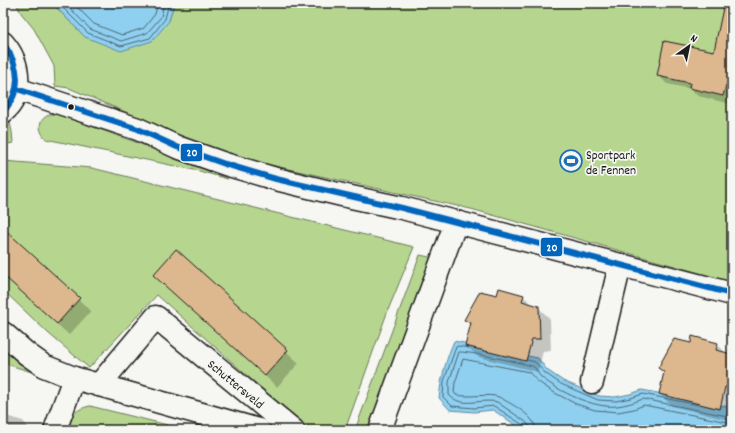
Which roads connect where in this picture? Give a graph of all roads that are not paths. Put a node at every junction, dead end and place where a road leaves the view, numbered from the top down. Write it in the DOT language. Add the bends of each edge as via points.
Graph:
graph roads {
  1 [pos="3,43"];
  2 [pos="17,89"];
  3 [pos="3,112"];
  4 [pos="456,222"];
  5 [pos="620,265"];
  6 [pos="732,294"];
  7 [pos="3,333"];
  8 [pos="74,378"];
  9 [pos="592,382"];
  10 [pos="99,385"];
  11 [pos="55,430"];
  12 [pos="259,430"];
  13 [pos="293,430"];
  14 [pos="380,430"];
  1 -- 2 [label="main road" via="10,50 17,67"];
  2 -- 3 [label="main road"];
  2 -- 4 [label="main road" via="138,128 177,147 224,164"];
  4 -- 5 [label="main road"];
  4 -- 14 [label="main road"];
  5 -- 6 [label="main road"];
  5 -- 9 [label="main road"];
  7 -- 8 [label="main road, Schuttersveld" via="44,366"];
  8 -- 10 [label="main road, Schuttersveld"];
  8 -- 11 [label="main road"];
  10 -- 12 [label="main road, Schuttersveld"];
  10 -- 13 [label="main road, Schuttersveld" via="156,317"];
}
